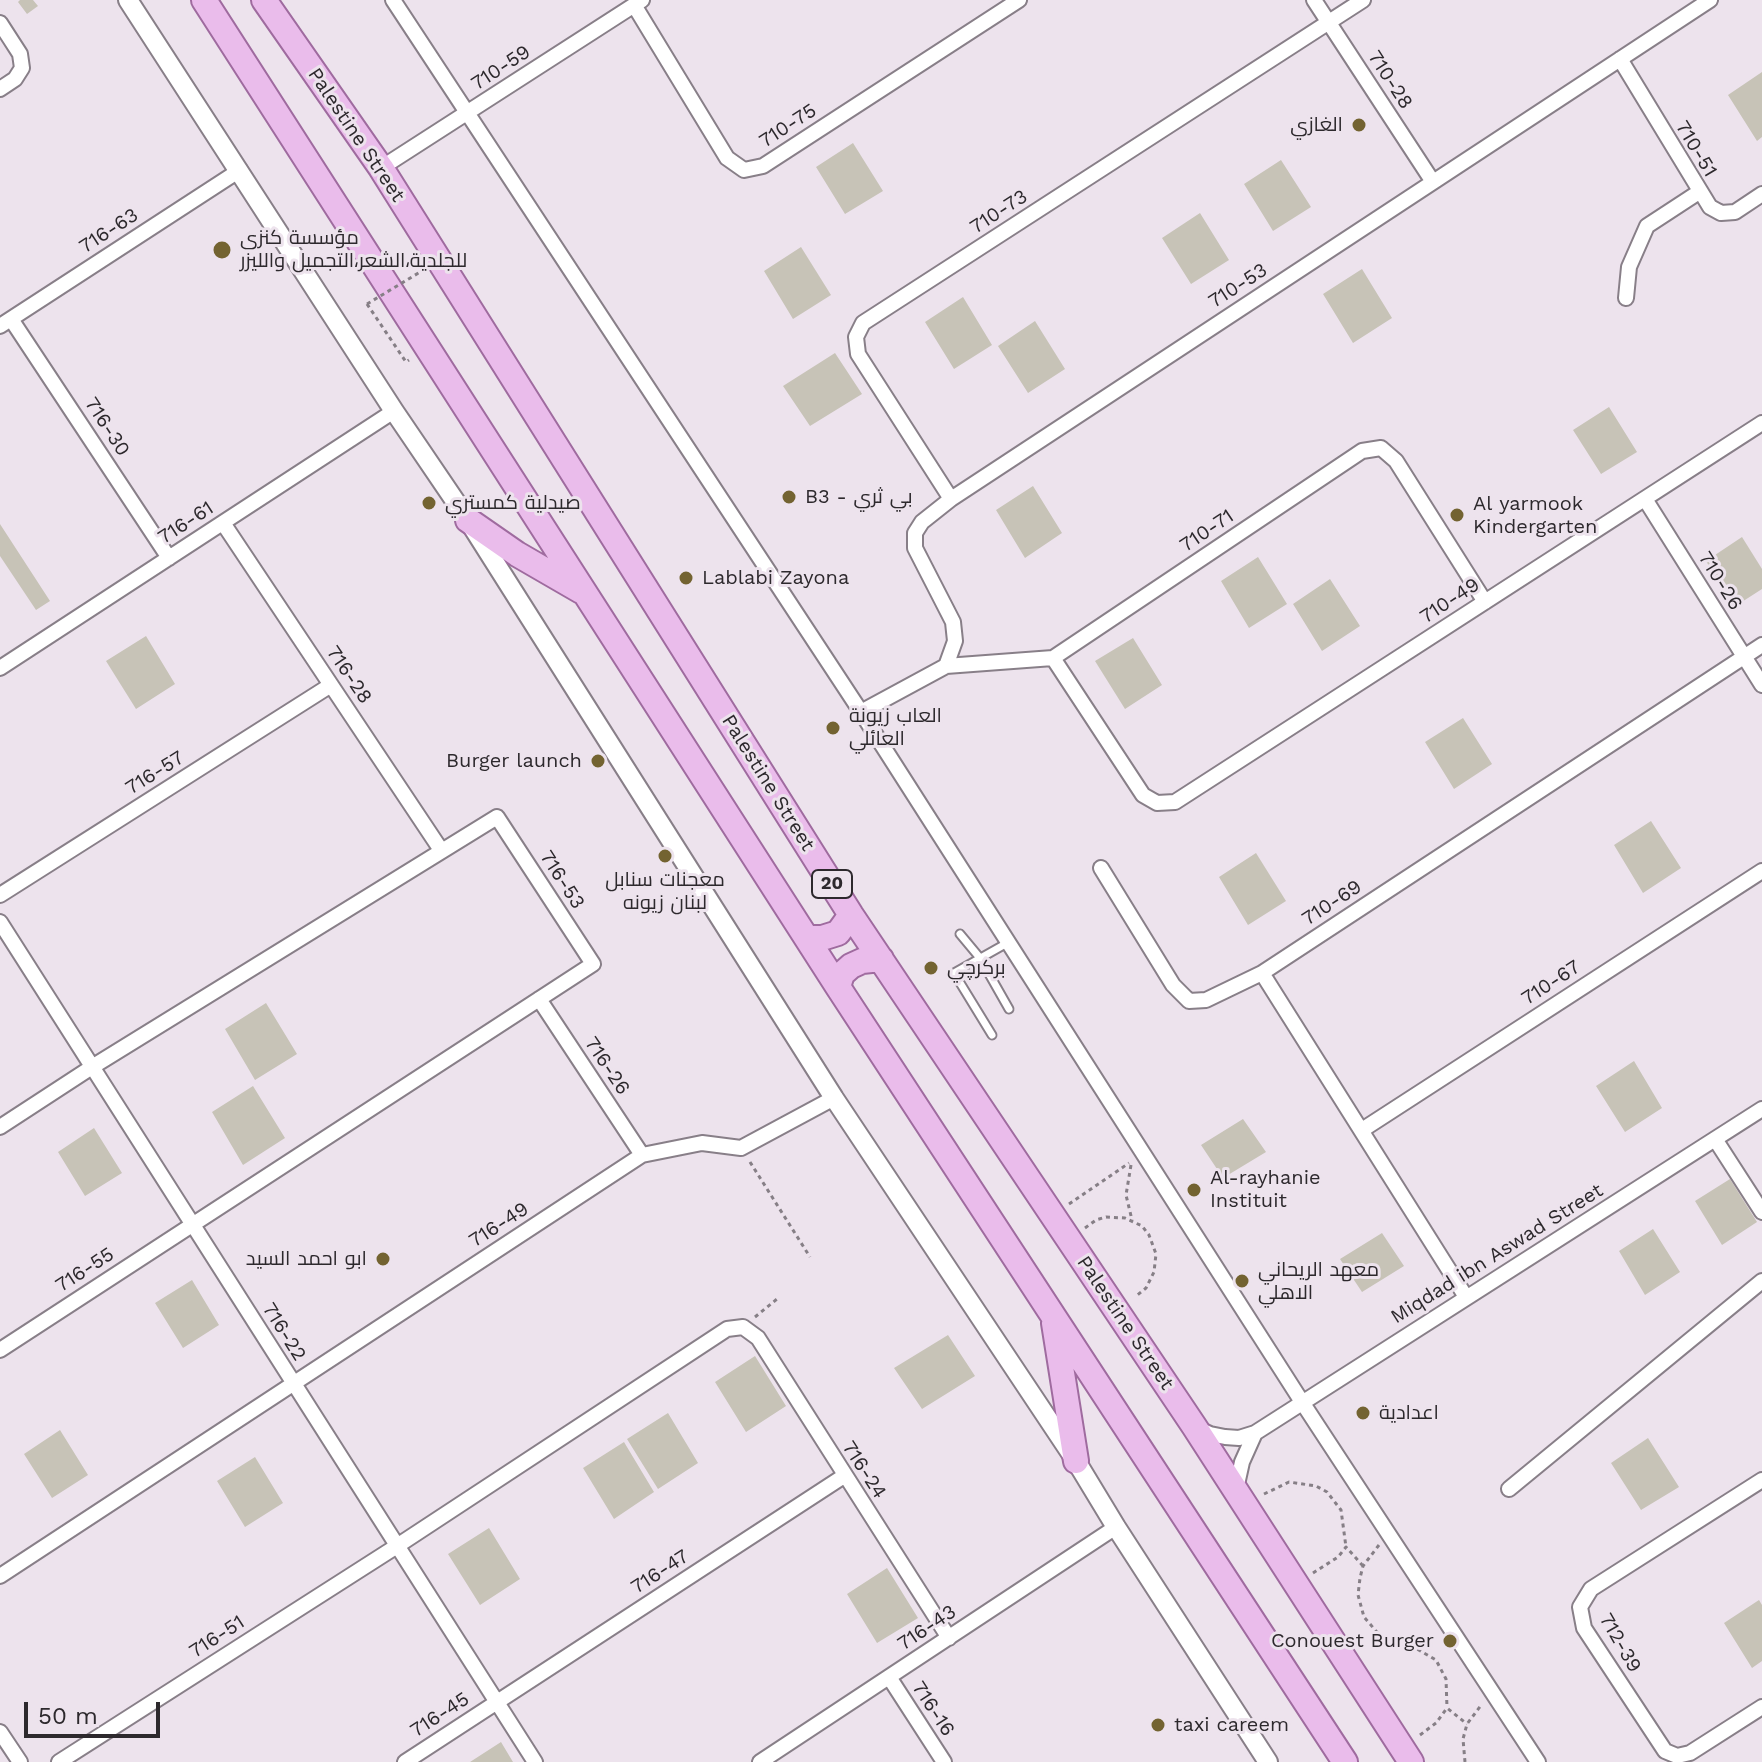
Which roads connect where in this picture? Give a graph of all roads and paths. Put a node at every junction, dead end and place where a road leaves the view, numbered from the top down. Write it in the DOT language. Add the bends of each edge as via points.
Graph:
graph roads {
  1 [pos="128,0"];
  2 [pos="204,0"];
  3 [pos="264,0"];
  4 [pos="393,0"];
  5 [pos="1019,0"];
  6 [pos="1314,0"];
  7 [pos="1363,0"];
  8 [pos="1710,0"];
  9 [pos="638,2"];
  10 [pos="1328,22"];
  11 [pos="0,23"];
  12 [pos="1620,59"];
  13 [pos="0,89"];
  14 [pos="467,114"];
  15 [pos="381,168"];
  16 [pos="240,170"];
  17 [pos="1433,182"];
  18 [pos="1699,192"];
  19 [pos="1762,194"];
  20 [pos="445,257"];
  21 [pos="1626,298"];
  22 [pos="367,304"];
  23 [pos="6,322"];
  24 [pos="394,411"];
  25 [pos="1762,423"];
  26 [pos="951,499"];
  27 [pos="1645,499"];
  28 [pos="468,520"];
  29 [pos="223,523"];
  30 [pos="169,558"];
  31 [pos="586,594"];
  32 [pos="1485,602"];
  33 [pos="1762,645"];
  34 [pos="1744,657"];
  35 [pos="1053,658"];
  36 [pos="946,666"];
  37 [pos="0,668"];
  38 [pos="331,685"];
  39 [pos="1762,685"];
  40 [pos="861,712"];
  41 [pos="441,850"];
  42 [pos="1101,868"];
  43 [pos="1762,871"];
  44 [pos="0,895"];
  45 [pos="851,915"];
  46 [pos="0,922"];
  47 [pos="960,934"];
  48 [pos="808,938"];
  49 [pos="1009,942"];
  50 [pos="980,958"];
  51 [pos="881,959"];
  52 [pos="1262,973"];
  53 [pos="838,987"];
  54 [pos="539,999"];
  55 [pos="1009,1009"];
  56 [pos="992,1035"];
  57 [pos="92,1067"];
  58 [pos="834,1098"];
  59 [pos="1762,1109"];
  60 [pos="0,1127"];
  61 [pos="1362,1130"];
  62 [pos="1715,1139"];
  63 [pos="741,1148"];
  64 [pos="642,1155"];
  65 [pos="1762,1212"];
  66 [pos="1053,1216"];
  67 [pos="1132,1221"];
  68 [pos="193,1224"];
  69 [pos="1069,1239"];
  70 [pos="810,1257"];
  71 [pos="1762,1281"];
  72 [pos="1466,1297"];
  73 [pos="777,1299"];
  74 [pos="1117,1310"];
  75 [pos="1052,1313"];
  76 [pos="743,1327"];
  77 [pos="0,1350"];
  78 [pos="294,1383"];
  79 [pos="1302,1402"];
  80 [pos="1194,1426"];
  81 [pos="1255,1433"];
  82 [pos="1076,1461"];
  83 [pos="844,1476"];
  84 [pos="1762,1480"];
  85 [pos="1509,1489"];
  86 [pos="1241,1500"];
  87 [pos="1116,1527"];
  88 [pos="1391,1537"];
  89 [pos="397,1546"];
  90 [pos="1346,1547"];
  91 [pos="1363,1566"];
  92 [pos="0,1576"];
  93 [pos="1296,1585"];
  94 [pos="949,1638"];
  95 [pos="889,1677"];
  96 [pos="1495,1696"];
  97 [pos="497,1702"];
  98 [pos="1762,1707"];
  99 [pos="1447,1708"];
  100 [pos="1467,1724"];
  101 [pos="0,1732"];
  102 [pos="1406,1755"];
  103 [pos="20,1762"];
  104 [pos="59,1762"];
  105 [pos="405,1762"];
  106 [pos="535,1762"];
  107 [pos="760,1762"];
  108 [pos="944,1762"];
  109 [pos="1268,1762"];
  110 [pos="1345,1762"];
  111 [pos="1465,1762"];
  112 [pos="1538,1762"];
  1 -- 16 [label="street"];
  2 -- 31 [label="main road, 20"];
  3 -- 15 [label="main road, Palestine Street / 20"];
  4 -- 14 [label="street"];
  5 -- 9 [label="street, 710-75" via="763,166 744,170 727,158"];
  6 -- 10 [label="street, 710-28"];
  7 -- 10 [label="street, 710-73"];
  8 -- 12 [label="street, 710-53"];
  9 -- 14 [label="street, 710-59"];
  10 -- 17 [label="street, 710-28"];
  10 -- 26 [label="street, 710-73" via="863,323 856,337 858,354"];
  11 -- 13 [label="street" via="20,54 22,68"];
  12 -- 17 [label="street, 710-53"];
  12 -- 18 [label="street, 710-51"];
  14 -- 15 [label="street, 710-59"];
  14 -- 40 [label="street"];
  15 -- 45 [label="main road, Palestine Street / 20"];
  16 -- 23 [label="street, 716-63"];
  16 -- 24 [label="street"];
  17 -- 26 [label="street, 710-53"];
  18 -- 19 [label="street, 710-51" via="1721,213 1735,212"];
  18 -- 21 [label="street" via="1647,226 1629,267"];
  20 -- 22 [label="path, bridge"];
  23 -- 30 [label="street, 716-30"];
  24 -- 28 [label="street"];
  24 -- 29 [label="street, 716-61"];
  25 -- 27 [label="street, 710-49"];
  26 -- 36 [label="street, 710-53" via="915,533 915,548 953,622 955,641"];
  27 -- 32 [label="street, 710-49"];
  27 -- 34 [label="street, 710-26"];
  28 -- 31 [label="main road"];
  28 -- 58 [label="street"];
  29 -- 30 [label="street, 716-61"];
  29 -- 38 [label="street, 716-28"];
  30 -- 37 [label="street, 716-61"];
  31 -- 48 [label="main road, 20"];
  32 -- 35 [label="street, 710-49" via="1175,802 1157,803 1143,795"];
  32 -- 35 [label="street, 710-71" via="1396,461 1381,448 1362,451"];
  33 -- 34 [label="street, 710-69"];
  34 -- 39 [label="street, 710-26"];
  34 -- 52 [label="street, 710-69"];
  35 -- 36 [label="street"];
  36 -- 40 [label="street"];
  38 -- 41 [label="street, 716-28"];
  38 -- 44 [label="street, 716-57"];
  40 -- 49 [label="street"];
  41 -- 54 [label="street, 716-53" via="497,817 593,964"];
  41 -- 57 [label="street, 716-53"];
  42 -- 52 [label="street, 710-69" via="1173,985 1189,1001 1206,1000"];
  43 -- 61 [label="street, 710-67"];
  45 -- 48 [label="main road" via="838,933"];
  45 -- 51 [label="main road, Palestine Street / 20"];
  46 -- 57 [label="street, 716-22"];
  47 -- 50 [label="lane"];
  48 -- 53 [label="main road, 20"];
  49 -- 50 [label="lane"];
  49 -- 79 [label="street"];
  50 -- 55 [label="lane"];
  50 -- 56 [label="lane" via="954,973"];
  51 -- 53 [label="main road" via="851,966"];
  51 -- 66 [label="main road, Palestine Street / 20"];
  52 -- 61 [label="street"];
  53 -- 75 [label="main road, 20"];
  54 -- 64 [label="street, 716-26"];
  54 -- 68 [label="street, 716-53"];
  57 -- 60 [label="street"];
  57 -- 68 [label="street, 716-22"];
  58 -- 63 [label="street"];
  58 -- 82 [label="street"];
  59 -- 62 [label="street, Miqdad ibn Aswad Street"];
  61 -- 72 [label="street"];
  62 -- 65 [label="street"];
  62 -- 72 [label="street, Miqdad ibn Aswad Street"];
  63 -- 64 [label="street, 716-49" via="702,1143"];
  63 -- 70 [label="path"];
  64 -- 78 [label="street, 716-49"];
  66 -- 67 [label="path" via="1132,1161 1126,1195"];
  66 -- 69 [label="main road, Palestine Street / 20"];
  67 -- 69 [label="path" via="1096,1220"];
  67 -- 74 [label="path" via="1149,1235 1155,1263 1146,1288"];
  68 -- 77 [label="street, 716-55"];
  68 -- 78 [label="street, 716-22"];
  69 -- 74 [label="main road, Palestine Street / 20"];
  71 -- 85 [label="street"];
  72 -- 79 [label="street, Miqdad ibn Aswad Street"];
  73 -- 76 [label="path"];
  74 -- 80 [label="main road, Palestine Street / 20"];
  75 -- 82 [label="main road"];
  75 -- 110 [label="main road, 20"];
  76 -- 83 [label="street, 716-24" via="758,1338"];
  76 -- 89 [label="street" via="727,1329"];
  78 -- 89 [label="street, 716-22"];
  78 -- 92 [label="street"];
  79 -- 81 [label="street, Miqdad ibn Aswad Street"];
  79 -- 88 [label="street"];
  80 -- 81 [label="street" via="1225,1437"];
  80 -- 86 [label="main road, Palestine Street / 20"];
  81 -- 86 [label="street" via="1242,1462"];
  82 -- 87 [label="street"];
  83 -- 94 [label="street, 716-24"];
  83 -- 97 [label="street, 716-47"];
  84 -- 98 [label="street, 712-39" via="1591,1589 1580,1607 1584,1628 1665,1751 1677,1756 1690,1753"];
  86 -- 90 [label="path" via="1289,1482 1316,1486 1341,1510"];
  86 -- 93 [label="main road, Palestine Street / 20"];
  87 -- 94 [label="street, 716-43"];
  87 -- 109 [label="street"];
  88 -- 91 [label="path"];
  88 -- 96 [label="street"];
  89 -- 97 [label="street, 716-22"];
  89 -- 104 [label="street, 716-51"];
  90 -- 91 [label="path"];
  90 -- 93 [label="path"];
  91 -- 99 [label="path" via="1358,1595 1364,1617 1382,1638 1436,1660 1446,1679"];
  93 -- 102 [label="main road, Palestine Street / 20"];
  94 -- 95 [label="street, 716-43"];
  95 -- 107 [label="street, 716-43"];
  95 -- 108 [label="street, 716-16"];
  96 -- 100 [label="path"];
  96 -- 112 [label="street"];
  97 -- 105 [label="street, 716-45"];
  97 -- 106 [label="street, 716-22"];
  99 -- 100 [label="path"];
  99 -- 102 [label="path"];
  100 -- 111 [label="path"];
  101 -- 103 [label="street"];
}
